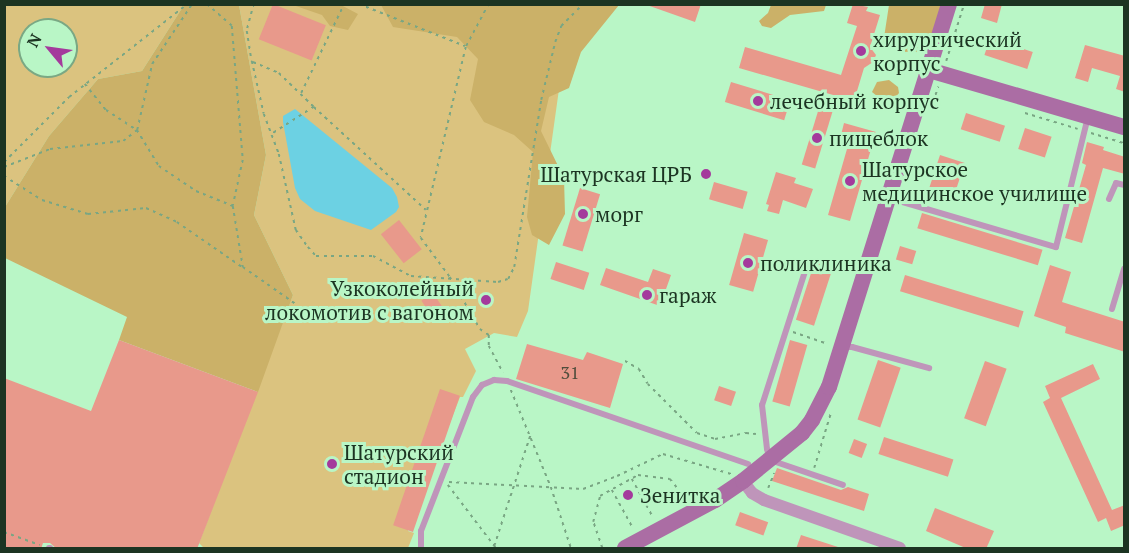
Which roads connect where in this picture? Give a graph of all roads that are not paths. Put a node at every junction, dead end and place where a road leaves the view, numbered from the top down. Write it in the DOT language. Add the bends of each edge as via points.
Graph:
graph roads {
  1 [pos="949,4"];
  2 [pos="929,70"];
  3 [pos="1086,124"];
  4 [pos="1125,127"];
  5 [pos="1125,185"];
  6 [pos="887,197"];
  7 [pos="1109,199"];
  8 [pos="808,262"];
  9 [pos="1125,268"];
  10 [pos="1112,309"];
  11 [pos="842,347"];
  12 [pos="928,368"];
  13 [pos="774,461"];
  14 [pos="748,464"];
  15 [pos="738,478"];
  16 [pos="843,484"];
  17 [pos="877,544"];
  18 [pos="421,549"];
  19 [pos="625,549"];
  20 [pos="900,549"];
  1 -- 2 [label="street"];
  2 -- 3 [label="street"];
  2 -- 6 [label="street"];
  3 -- 4 [label="street"];
  3 -- 6 [label="lane" via="1056,247"];
  5 -- 7 [label="lane" via="1116,183"];
  6 -- 11 [label="street"];
  8 -- 13 [label="lane" via="762,405 765,438"];
  9 -- 10 [label="lane"];
  11 -- 12 [label="lane"];
  11 -- 13 [label="street" via="812,420"];
  13 -- 15 [label="street"];
  13 -- 16 [label="lane"];
  14 -- 18 [label="lane" via="507,381 494,380 482,385 473,397 421,531"];
  15 -- 17 [label="street" via="764,500"];
  15 -- 19 [label="street" via="715,500"];
  17 -- 20 [label="street"];
}
